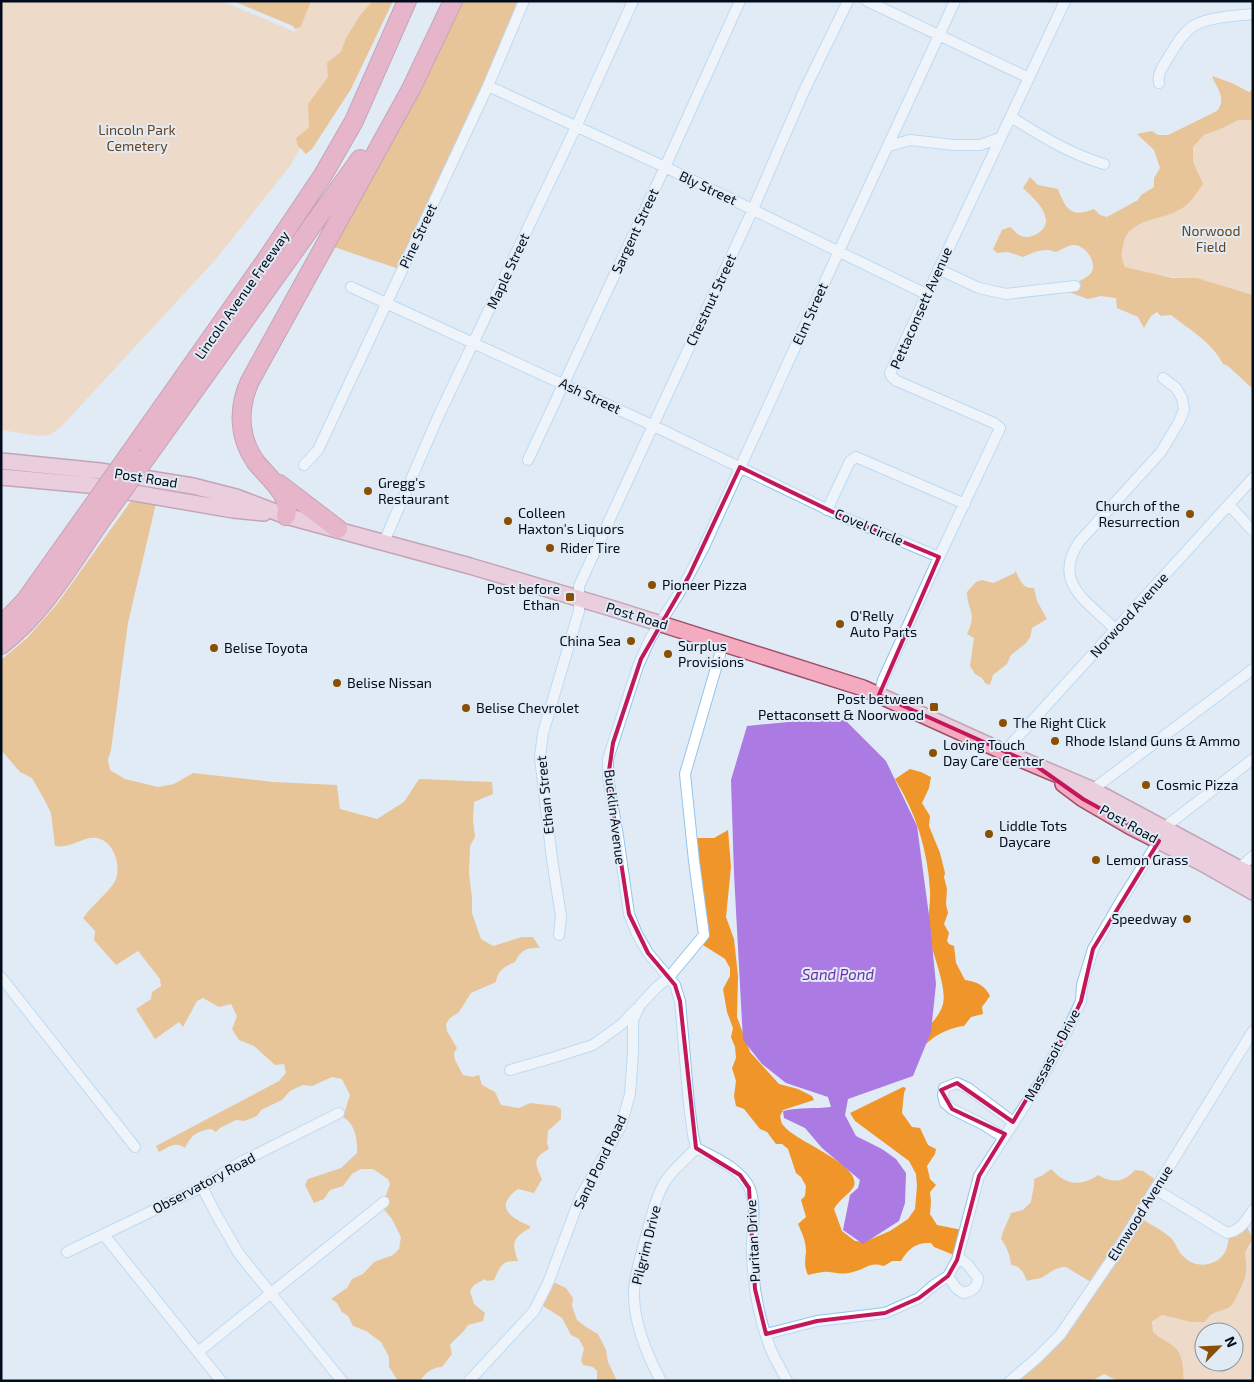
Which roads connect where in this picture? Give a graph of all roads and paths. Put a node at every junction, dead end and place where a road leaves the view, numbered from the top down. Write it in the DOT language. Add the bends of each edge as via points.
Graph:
graph roads {
  1 [pos="407,1"];
  2 [pos="453,1"];
  3 [pos="524,1"];
  4 [pos="633,1"];
  5 [pos="740,1"];
  6 [pos="848,1"];
  7 [pos="867,1"];
  8 [pos="955,1"];
  9 [pos="1065,1"];
  10 [pos="1253,14"];
  11 [pos="940,36"];
  12 [pos="425,58"];
  13 [pos="1029,78"];
  14 [pos="1159,83"];
  15 [pos="488,86"];
  16 [pos="1011,117"];
  17 [pos="576,127"];
  18 [pos="1000,138"];
  19 [pos="889,146"];
  20 [pos="1104,164"];
  21 [pos="665,168"];
  22 [pos="753,209"];
  23 [pos="838,253"];
  24 [pos="938,269"];
  25 [pos="351,286"];
  26 [pos="1075,286"];
  27 [pos="926,294"];
  28 [pos="387,302"];
  29 [pos="474,343"];
  30 [pos="1163,378"];
  31 [pos="564,384"];
  32 [pos="654,426"];
  33 [pos="528,460"];
  34 [pos="1,461"];
  35 [pos="304,465"];
  36 [pos="740,467"];
  37 [pos="267,476"];
  38 [pos="1,477"];
  39 [pos="1253,478"];
  40 [pos="964,504"];
  41 [pos="1229,505"];
  42 [pos="827,510"];
  43 [pos="97,513"];
  44 [pos="286,516"];
  45 [pos="338,529"];
  46 [pos="1253,531"];
  47 [pos="384,542"];
  48 [pos="939,557"];
  49 [pos="579,599"];
  50 [pos="659,623"];
  51 [pos="1,626"];
  52 [pos="1116,630"];
  53 [pos="722,644"];
  54 [pos="1,645"];
  55 [pos="1253,669"];
  56 [pos="879,695"];
  57 [pos="1004,752"];
  58 [pos="1253,760"];
  59 [pos="1087,794"];
  60 [pos="1162,835"];
  61 [pos="1253,856"];
  62 [pos="1239,868"];
  63 [pos="1253,876"];
  64 [pos="1253,892"];
  65 [pos="558,935"];
  66 [pos="670,976"];
  67 [pos="1,977"];
  68 [pos="640,1005"];
  69 [pos="1253,1032"];
  70 [pos="510,1070"];
  71 [pos="340,1113"];
  72 [pos="1013,1122"];
  73 [pos="1003,1137"];
  74 [pos="135,1147"];
  75 [pos="696,1148"];
  76 [pos="202,1187"];
  77 [pos="1155,1189"];
  78 [pos="384,1202"];
  79 [pos="1253,1210"];
  80 [pos="104,1235"];
  81 [pos="67,1252"];
  82 [pos="958,1257"];
  83 [pos="948,1276"];
  84 [pos="271,1294"];
  85 [pos="766,1334"];
  86 [pos="198,1352"];
  87 [pos="221,1381"];
  88 [pos="342,1381"];
  89 [pos="469,1381"];
  90 [pos="661,1381"];
  91 [pos="787,1381"];
  92 [pos="1010,1381"];
  1 -- 43 [label="highway, Lincoln Avenue Freeway, bridge" via="354,121 308,200 130,453"];
  2 -- 12 [label="highway"];
  3 -- 15 [label="street, Pine Street"];
  4 -- 17 [label="street, Maple Street"];
  5 -- 21 [label="street, Sargent Street"];
  6 -- 22 [label="street, Chestnut Street"];
  7 -- 11 [label="street"];
  8 -- 11 [label="street, Elm Street"];
  9 -- 13 [label="street, Pettaconsett Avenue"];
  10 -- 14 [label="street" via="1194,25 1171,52 1160,73"];
  11 -- 13 [label="street"];
  11 -- 19 [label="street, Elm Street"];
  12 -- 37 [label="highway" via="247,387 241,408 242,431 250,453"];
  12 -- 43 [label="highway, bridge" via="350,175 148,454"];
  13 -- 16 [label="street, Pettaconsett Avenue"];
  15 -- 17 [label="street, Bly Street"];
  15 -- 28 [label="street, Pine Street"];
  16 -- 18 [label="street, Pettaconsett Avenue"];
  16 -- 20 [label="street" via="1053,143"];
  17 -- 21 [label="street, Bly Street"];
  17 -- 29 [label="street, Maple Street"];
  18 -- 19 [label="street" via="975,145 910,140"];
  18 -- 24 [label="street, Pettaconsett Avenue"];
  19 -- 23 [label="street, Elm Street"];
  21 -- 22 [label="street, Bly Street"];
  21 -- 31 [label="street, Sargent Street"];
  22 -- 23 [label="street, Bly Street"];
  22 -- 32 [label="street, Chestnut Street"];
  23 -- 27 [label="street, Bly Street"];
  23 -- 36 [label="street, Elm Street"];
  24 -- 26 [label="street" via="979,288 1006,294"];
  24 -- 27 [label="street, Pettaconsett Avenue"];
  25 -- 28 [label="street, Ash Street"];
  27 -- 40 [label="street, Pettaconsett Avenue" via="890,373 897,381 1000,428"];
  28 -- 29 [label="street, Ash Street"];
  28 -- 35 [label="street, Pine Street" via="318,450"];
  29 -- 31 [label="street, Ash Street"];
  29 -- 47 [label="street, Maple Street"];
  30 -- 52 [label="street" via="1176,388 1182,398 1184,410 1179,422 1161,452 1079,542 1070,561 1069,576 1075,590"];
  31 -- 32 [label="street, Ash Street"];
  31 -- 33 [label="street, Sargent Street"];
  32 -- 36 [label="street, Ash Street"];
  32 -- 49 [label="street, Chestnut Street" via="580,583"];
  34 -- 44 [label="main road, Post Road" via="100,471 193,486 236,497"];
  36 -- 42 [label="street, Ash Street"];
  36 -- 50 [label="street, Elm Street" via="682,590"];
  37 -- 44 [label="highway" via="284,496"];
  37 -- 45 [label="highway"];
  38 -- 44 [label="main road, Post Road" via="88,485"];
  39 -- 41 [label="street, Norwood Avenue"];
  40 -- 42 [label="street, Covel Circle" via="856,457 850,461"];
  40 -- 48 [label="street, Pettaconsett Avenue"];
  41 -- 46 [label="street"];
  41 -- 52 [label="street, Norwood Avenue"];
  42 -- 48 [label="street, Covel Circle"];
  43 -- 51 [label="highway"];
  43 -- 54 [label="highway" via="38,609"];
  44 -- 45 [label="main road, Post Road"];
  45 -- 47 [label="main road, Post Road"];
  47 -- 49 [label="main road, Post Road"];
  48 -- 56 [label="street, Pettaconsett Avenue"];
  49 -- 50 [label="main road, Post Road"];
  49 -- 65 [label="street, Ethan Street" via="579,610 540,757 561,916"];
  50 -- 53 [label="main road, Post Road"];
  50 -- 66 [label="street, Bucklin Avenue" via="638,666 612,743 608,778 628,914 648,953"];
  52 -- 57 [label="street, Norwood Avenue"];
  53 -- 56 [label="main road, Post Road"];
  53 -- 66 [label="street, Sand Pond Road" via="685,774 704,935"];
  55 -- 59 [label="street"];
  56 -- 57 [label="main road, Post Road"];
  57 -- 59 [label="main road, Post Road"];
  58 -- 60 [label="street, Massasoit Drive" via="1170,823"];
  59 -- 60 [label="main road, Post Road"];
  60 -- 62 [label="main road, Post Road"];
  60 -- 64 [label="main road, Post Road" via="1200,862"];
  60 -- 72 [label="street, Massasoit Drive" via="1093,950 1082,985 1081,1001 1040,1082"];
  61 -- 62 [label="street"];
  62 -- 63 [label="main road, Post Road"];
  66 -- 68 [label="street, Sand Pond Road"];
  66 -- 75 [label="street" via="676,984 680,1001"];
  67 -- 74 [label="street"];
  68 -- 70 [label="street" via="622,1024 593,1045"];
  68 -- 89 [label="street, Sand Pond Road" via="634,1020 630,1094 621,1126 580,1198 548,1283 534,1310"];
  69 -- 77 [label="street, Elmwood Avenue"];
  71 -- 76 [label="street, Observatory Road" via="239,1163"];
  72 -- 73 [label="street, Massasoit Drive"];
  72 -- 73 [label="street" via="968,1088 957,1083 944,1088 946,1103 952,1109"];
  73 -- 82 [label="street, Massasoit Drive" via="979,1176"];
  75 -- 85 [label="street, Puritan Drive" via="740,1174 749,1188 753,1206 755,1289"];
  75 -- 90 [label="street, Pilgrim Drive" via="663,1185 650,1222 634,1296 639,1330"];
  76 -- 80 [label="street, Observatory Road"];
  76 -- 84 [label="street" via="232,1244"];
  77 -- 79 [label="street" via="1226,1233 1234,1232 1243,1225"];
  77 -- 92 [label="street, Elmwood Avenue" via="1060,1335"];
  78 -- 84 [label="street"];
  80 -- 81 [label="street, Observatory Road"];
  80 -- 86 [label="street"];
  82 -- 83 [label="street, Massasoit Drive"];
  82 -- 83 [label="street" via="978,1278 977,1286 963,1293"];
  83 -- 85 [label="street, Massasoit Drive" via="920,1298 884,1313 817,1321"];
  84 -- 86 [label="street"];
  84 -- 88 [label="street"];
  85 -- 91 [label="street, Puritan Drive"];
  86 -- 87 [label="street"];
}
